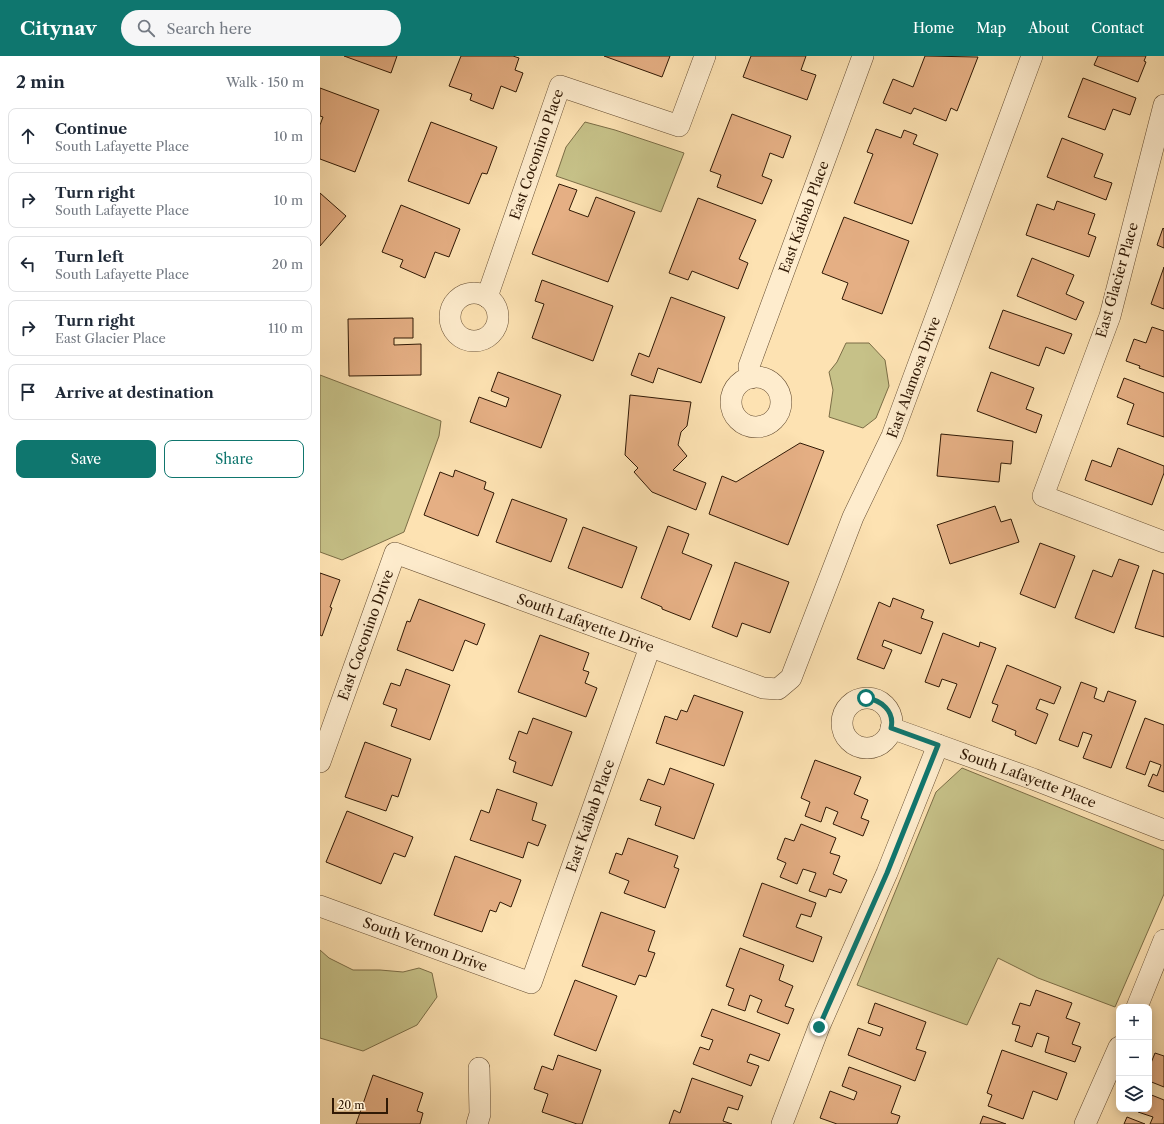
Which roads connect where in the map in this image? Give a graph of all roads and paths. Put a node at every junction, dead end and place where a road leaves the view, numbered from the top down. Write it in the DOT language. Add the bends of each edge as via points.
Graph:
graph roads {
  1 [pos="705,56"];
  2 [pos="863,56"];
  3 [pos="1032,56"];
  4 [pos="1164,105"];
  5 [pos="487,297"];
  6 [pos="751,378"];
  7 [pos="1164,542"];
  8 [pos="395,552"];
  9 [pos="650,648"];
  10 [pos="778,689"];
  11 [pos="891,728"];
  12 [pos="938,745"];
  13 [pos="320,762"];
  14 [pos="1164,830"];
  15 [pos="320,906"];
  16 [pos="1164,940"];
  17 [pos="531,984"];
  18 [pos="1138,1004"];
  19 [pos="1116,1054"];
  20 [pos="480,1068"];
  21 [pos="477,1124"];
  22 [pos="782,1124"];
  23 [pos="1085,1124"];
  1 -- 5 [label="street, East Coconino Place" via="679,126 560,86"];
  2 -- 6 [label="street, East Kaibab Place" via="749,366"];
  3 -- 10 [label="street, East Alamosa Drive" via="892,436 853,517 791,678"];
  4 -- 7 [label="street, East Glacier Place" via="1110,316 1043,496"];
  8 -- 9 [label="street, South Lafayette Drive"];
  8 -- 13 [label="street, East Coconino Drive"];
  9 -- 10 [label="street, South Lafayette Drive" via="763,688"];
  9 -- 17 [label="street, East Kaibab Place"];
  11 -- 12 [label="street, South Lafayette Place"];
  12 -- 14 [label="street, South Lafayette Place"];
  12 -- 22 [label="street" via="887,873 819,1027"];
  15 -- 17 [label="street, South Vernon Drive"];
  16 -- 18 [label="street"];
  19 -- 23 [label="street"];
  20 -- 21 [label="street" via="480,1114"];
}
